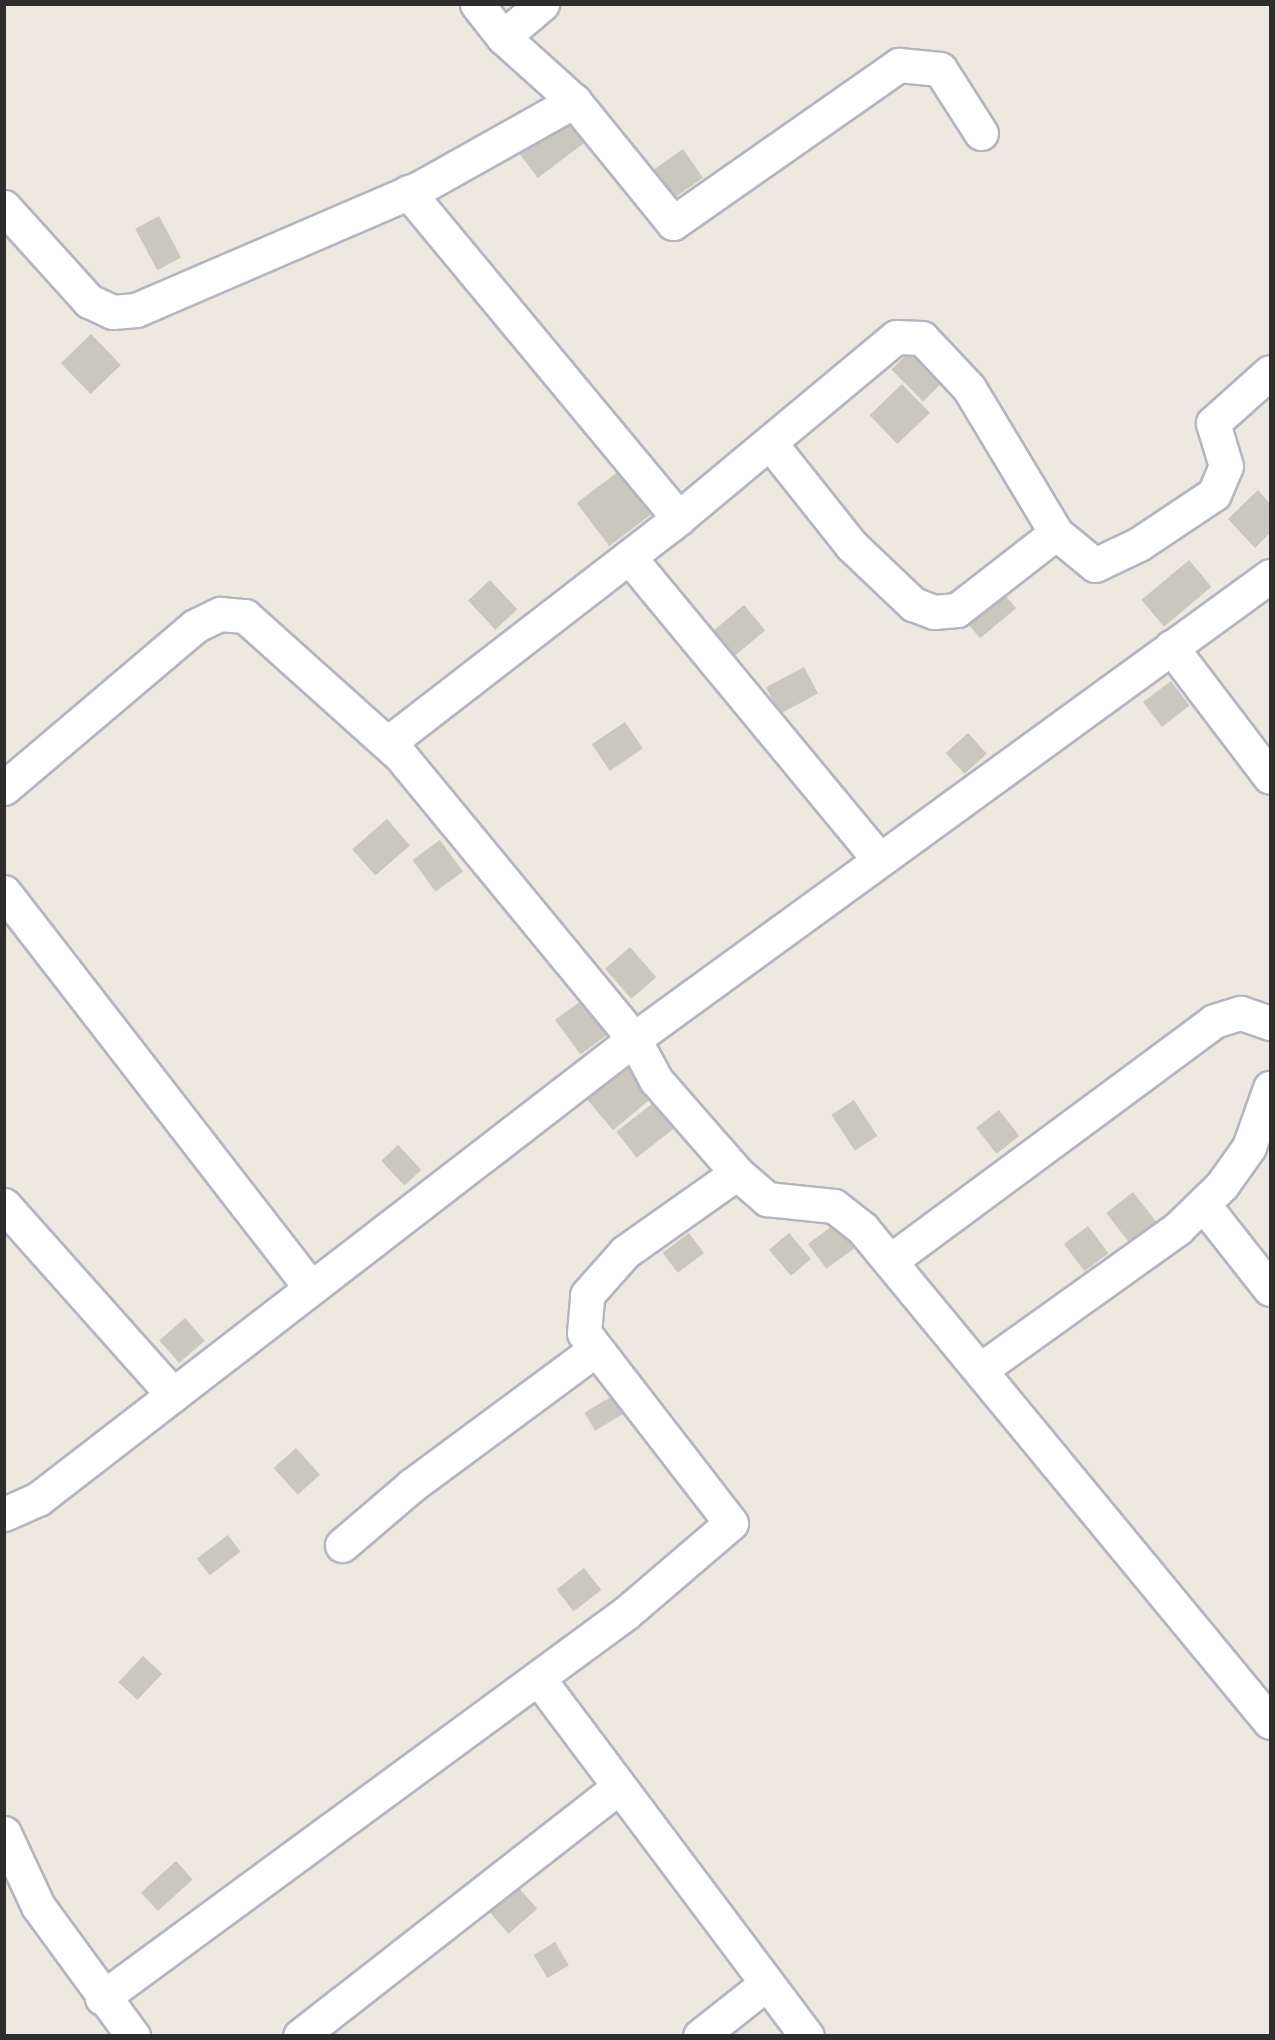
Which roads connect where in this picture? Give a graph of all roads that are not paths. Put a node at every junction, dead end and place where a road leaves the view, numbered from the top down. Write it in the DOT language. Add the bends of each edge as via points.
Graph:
graph roads {
  1 [pos="477,4"];
  2 [pos="542,4"];
  3 [pos="503,38"];
  4 [pos="574,101"];
  5 [pos="981,132"];
  6 [pos="408,192"];
  7 [pos="4,207"];
  8 [pos="1270,372"];
  9 [pos="770,443"];
  10 [pos="679,518"];
  11 [pos="1056,533"];
  12 [pos="629,557"];
  13 [pos="1270,576"];
  14 [pos="1171,647"];
  15 [pos="388,743"];
  16 [pos="1270,777"];
  17 [pos="4,788"];
  18 [pos="879,859"];
  19 [pos="4,892"];
  20 [pos="1270,1023"];
  21 [pos="634,1039"];
  22 [pos="1270,1088"];
  23 [pos="737,1173"];
  24 [pos="1203,1204"];
  25 [pos="4,1205"];
  26 [pos="890,1261"];
  27 [pos="311,1288"];
  28 [pos="1270,1289"];
  29 [pos="596,1349"];
  30 [pos="980,1370"];
  31 [pos="173,1395"];
  32 [pos="4,1514"];
  33 [pos="342,1545"];
  34 [pos="538,1678"];
  35 [pos="1270,1722"];
  36 [pos="619,1787"];
  37 [pos="4,1833"];
  38 [pos="15,1880"];
  39 [pos="767,1983"];
  40 [pos="102,1998"];
  41 [pos="133,2036"];
  42 [pos="300,2036"];
  43 [pos="700,2036"];
  44 [pos="807,2036"];
  1 -- 3 [label="street"];
  2 -- 3 [label="street"];
  3 -- 4 [label="street"];
  4 -- 5 [label="street" via="674,223 899,65 940,69"];
  4 -- 6 [label="street"];
  6 -- 7 [label="street" via="136,310 113,312 88,301"];
  6 -- 10 [label="street"];
  8 -- 11 [label="street" via="1213,423 1226,466 1214,494 1104,564 1085,559"];
  9 -- 10 [label="street"];
  9 -- 11 [label="street" via="851,545 913,604 934,612 957,610"];
  9 -- 11 [label="street" via="896,337 915,334 969,388"];
  10 -- 12 [label="street"];
  12 -- 15 [label="street"];
  12 -- 18 [label="street"];
  13 -- 14 [label="street"];
  14 -- 16 [label="street"];
  14 -- 18 [label="street"];
  15 -- 17 [label="street" via="267,631 244,616 220,614 195,626"];
  15 -- 21 [label="street"];
  18 -- 21 [label="street"];
  19 -- 27 [label="street"];
  20 -- 26 [label="street" via="1241,1013 1214,1021"];
  21 -- 23 [label="street" via="656,1080"];
  21 -- 27 [label="street"];
  22 -- 24 [label="street" via="1248,1147"];
  23 -- 26 [label="street" via="767,1199 834,1206 863,1229"];
  23 -- 29 [label="street" via="625,1252 587,1295 584,1333"];
  24 -- 28 [label="street"];
  24 -- 30 [label="street" via="1178,1228"];
  25 -- 31 [label="street"];
  26 -- 30 [label="street"];
  27 -- 31 [label="street"];
  29 -- 33 [label="street" via="411,1486"];
  29 -- 34 [label="street" via="731,1523 626,1614"];
  30 -- 35 [label="street"];
  31 -- 32 [label="street" via="38,1499"];
  34 -- 36 [label="street"];
  34 -- 40 [label="street"];
  36 -- 39 [label="street"];
  36 -- 42 [label="street"];
  37 -- 38 [label="street"];
  38 -- 40 [label="street" via="38,1906"];
  39 -- 43 [label="street"];
  39 -- 44 [label="street"];
  40 -- 41 [label="street"];
}
